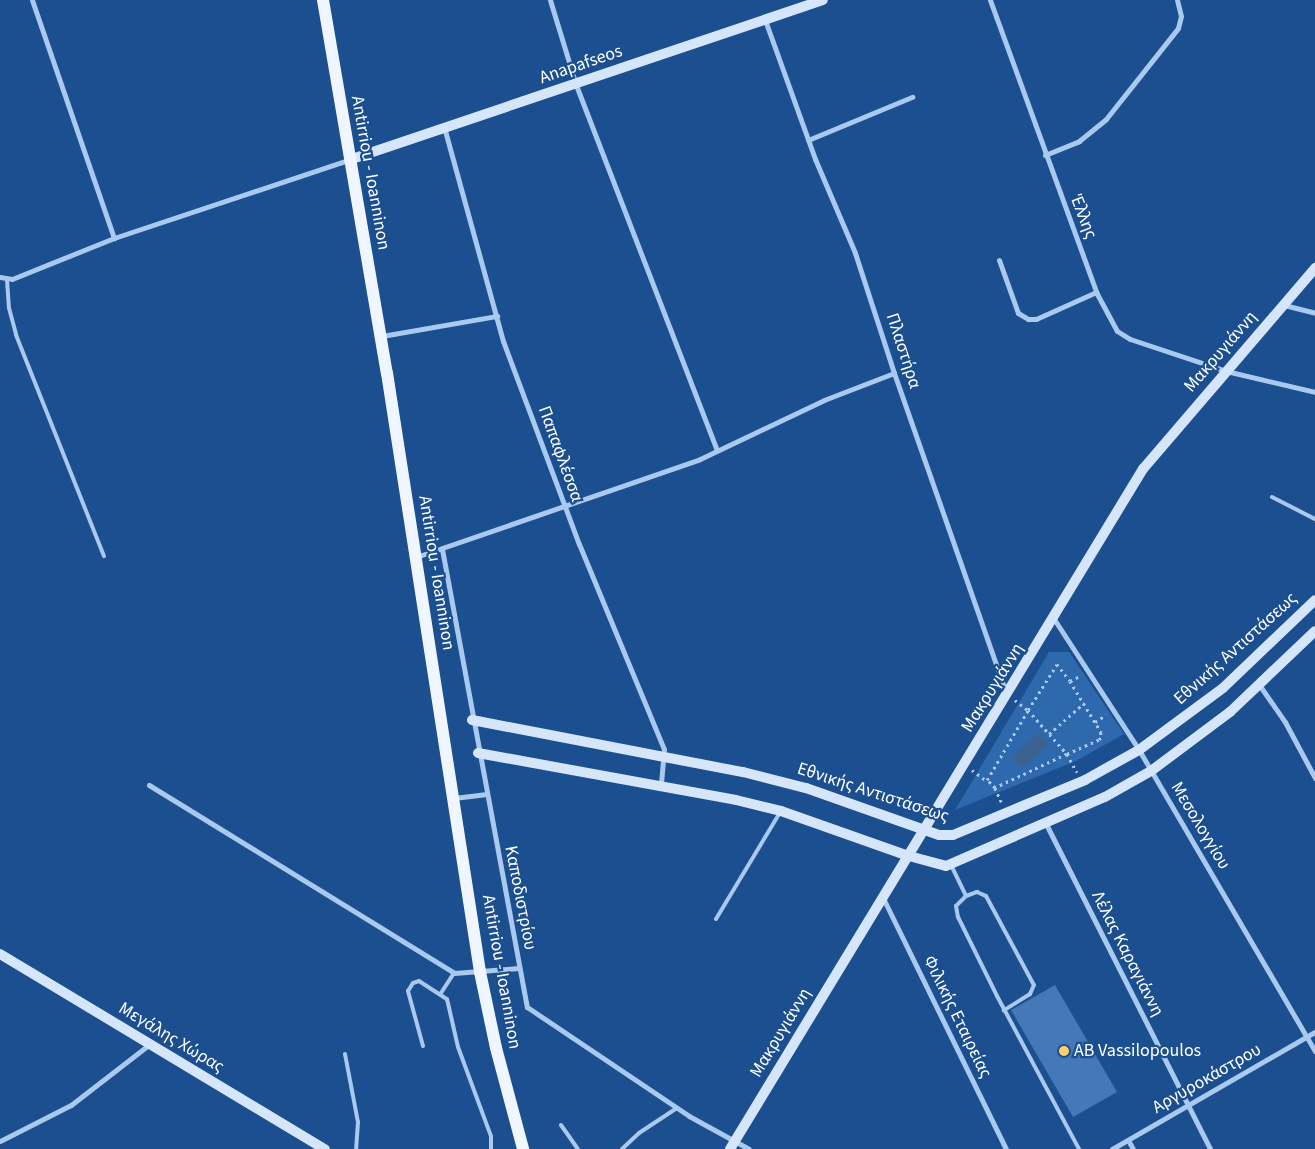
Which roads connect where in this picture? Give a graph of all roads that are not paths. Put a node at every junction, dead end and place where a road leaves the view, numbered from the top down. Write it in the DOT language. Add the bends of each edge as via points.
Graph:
graph roads {
  1 [pos="32,0"];
  2 [pos="323,0"];
  3 [pos="550,0"];
  4 [pos="823,0"];
  5 [pos="990,0"];
  6 [pos="1177,0"];
  7 [pos="765,20"];
  8 [pos="576,85"];
  9 [pos="912,98"];
  10 [pos="444,125"];
  11 [pos="808,140"];
  12 [pos="1045,155"];
  13 [pos="349,160"];
  14 [pos="114,238"];
  15 [pos="999,260"];
  16 [pos="1315,268"];
  17 [pos="0,277"];
  18 [pos="7,280"];
  19 [pos="1096,292"];
  20 [pos="1284,305"];
  21 [pos="1315,314"];
  22 [pos="498,316"];
  23 [pos="381,337"];
  24 [pos="1226,371"];
  25 [pos="894,373"];
  26 [pos="1315,392"];
  27 [pos="717,450"];
  28 [pos="1272,497"];
  29 [pos="565,507"];
  30 [pos="1315,519"];
  31 [pos="442,550"];
  32 [pos="104,556"];
  33 [pos="416,557"];
  34 [pos="1315,600"];
  35 [pos="1054,619"];
  36 [pos="1315,631"];
  37 [pos="1260,686"];
  38 [pos="1007,695"];
  39 [pos="472,720"];
  40 [pos="1139,750"];
  41 [pos="478,753"];
  42 [pos="665,756"];
  43 [pos="1151,771"];
  44 [pos="1315,778"];
  45 [pos="149,785"];
  46 [pos="661,785"];
  47 [pos="486,794"];
  48 [pos="453,798"];
  49 [pos="781,811"];
  50 [pos="1046,824"];
  51 [pos="925,830"];
  52 [pos="909,856"];
  53 [pos="951,865"];
  54 [pos="966,896"];
  55 [pos="883,897"];
  56 [pos="716,919"];
  57 [pos="0,954"];
  58 [pos="519,968"];
  59 [pos="480,972"];
  60 [pos="454,973"];
  61 [pos="441,993"];
  62 [pos="1004,1010"];
  63 [pos="1315,1032"];
  64 [pos="1306,1036"];
  65 [pos="150,1044"];
  66 [pos="423,1046"];
  67 [pos="1315,1051"];
  68 [pos="344,1054"];
  69 [pos="1189,1106"];
  70 [pos="677,1108"];
  71 [pos="561,1125"];
  72 [pos="1128,1140"];
  73 [pos="0,1141"];
  74 [pos="733,1145"];
  75 [pos="325,1149"];
  76 [pos="356,1149"];
  77 [pos="491,1149"];
  78 [pos="523,1149"];
  79 [pos="578,1149"];
  80 [pos="622,1149"];
  81 [pos="749,1149"];
  82 [pos="1006,1149"];
  83 [pos="1079,1149"];
  84 [pos="1112,1149"];
  85 [pos="1133,1149"];
  86 [pos="1210,1149"];
  1 -- 14 [label="street"];
  2 -- 13 [label="main road, Antirriou - Ioanninon"];
  3 -- 8 [label="street"];
  4 -- 7 [label="street, Anapafseos"];
  5 -- 12 [label="street, Έλλης"];
  6 -- 12 [label="street" via="1181,16 1178,28 1106,119 1080,140"];
  7 -- 8 [label="street, Anapafseos"];
  7 -- 11 [label="street, Πλαστήρα"];
  8 -- 10 [label="street, Anapafseos"];
  8 -- 27 [label="street"];
  9 -- 11 [label="street"];
  10 -- 13 [label="street, Anapafseos"];
  10 -- 22 [label="street, Παπαφλέσσα"];
  11 -- 25 [label="street, Πλαστήρα" via="856,253"];
  12 -- 19 [label="street, Έλλης"];
  13 -- 14 [label="street"];
  13 -- 23 [label="main road, Antirriou - Ioanninon"];
  14 -- 18 [label="street"];
  15 -- 19 [label="street" via="1018,313 1028,319 1036,319"];
  16 -- 20 [label="street, Μακρυγιάννη"];
  17 -- 18 [label="street"];
  18 -- 32 [label="lane" via="9,308 16,335"];
  19 -- 24 [label="street, Έλλης" via="1114,327 1123,335"];
  20 -- 21 [label="street"];
  20 -- 24 [label="street, Μακρυγιάννη"];
  22 -- 23 [label="street"];
  22 -- 29 [label="street, Παπαφλέσσα"];
  23 -- 33 [label="main road, Antirriou - Ioanninon"];
  24 -- 26 [label="street, Έλλης"];
  24 -- 35 [label="street, Μακρυγιάννη" via="1143,469"];
  25 -- 27 [label="street" via="824,400"];
  25 -- 38 [label="street, Πλαστήρα"];
  27 -- 29 [label="street"];
  28 -- 30 [label="lane"];
  29 -- 31 [label="street"];
  29 -- 42 [label="street, Παπαφλέσσα"];
  31 -- 33 [label="street"];
  31 -- 39 [label="street, Καποδιστρίου"];
  33 -- 48 [label="main road, Antirriou - Ioanninon"];
  34 -- 40 [label="street, Εθνικής Αντιστάσεως" via="1223,688"];
  35 -- 38 [label="street, Μακρυγιάννη"];
  35 -- 40 [label="street, Μεσολογγίου"];
  36 -- 37 [label="street"];
  37 -- 43 [label="street" via="1201,736"];
  37 -- 44 [label="street" via="1285,722"];
  38 -- 51 [label="street, Μακρυγιάννη"];
  39 -- 41 [label="street, Καποδιστρίου"];
  39 -- 42 [label="street, Εθνικής Αντιστάσεως"];
  40 -- 43 [label="street, Μεσολογγίου"];
  40 -- 51 [label="street, Εθνικής Αντιστάσεως" via="1082,782 953,835"];
  41 -- 46 [label="street"];
  41 -- 47 [label="street, Καποδιστρίου"];
  42 -- 46 [label="street, Παπαφλέσσα"];
  42 -- 51 [label="street, Εθνικής Αντιστάσεως" via="806,788"];
  43 -- 50 [label="street"];
  43 -- 64 [label="street, Μεσολογγίου"];
  45 -- 60 [label="street"];
  46 -- 49 [label="street"];
  47 -- 48 [label="street"];
  47 -- 58 [label="street, Καποδιστρίου"];
  48 -- 59 [label="main road, Antirriou - Ioanninon"];
  49 -- 52 [label="street"];
  49 -- 56 [label="lane"];
  50 -- 53 [label="street"];
  50 -- 69 [label="street, Λέλας Καραγιάννη"];
  51 -- 52 [label="street, Μακρυγιάννη"];
  52 -- 53 [label="street" via="942,866"];
  52 -- 55 [label="street, Μακρυγιάννη"];
  53 -- 54 [label="lane"];
  54 -- 62 [label="lane" via="958,902 956,911"];
  54 -- 62 [label="lane" via="977,892 986,896 1034,985 1030,994"];
  55 -- 74 [label="street, Μακρυγιάννη"];
  55 -- 82 [label="street, Φιλικής Εταιρείας"];
  57 -- 65 [label="street, Μεγάλης Χώρας"];
  58 -- 59 [label="street"];
  58 -- 70 [label="street, Καποδιστρίου" via="526,1003 533,1014"];
  59 -- 60 [label="street"];
  59 -- 78 [label="main road, Antirriou - Ioanninon"];
  60 -- 61 [label="lane"];
  61 -- 66 [label="lane" via="419,981 413,983 408,991"];
  61 -- 77 [label="lane" via="447,999 458,1047 490,1136"];
  62 -- 83 [label="lane"];
  63 -- 64 [label="street, Αργυροκάστρου"];
  64 -- 67 [label="street, Μεσολογγίου"];
  64 -- 69 [label="street, Αργυροκάστρου"];
  65 -- 73 [label="street" via="71,1104"];
  65 -- 75 [label="street, Μεγάλης Χώρας"];
  68 -- 76 [label="lane" via="358,1122"];
  69 -- 72 [label="street, Αργυροκάστρου"];
  69 -- 86 [label="street, Λέλας Καραγιάννη"];
  70 -- 74 [label="street, Καποδιστρίου"];
  70 -- 80 [label="lane" via="639,1133"];
  71 -- 79 [label="lane"];
  72 -- 84 [label="street, Αργυροκάστρου"];
  72 -- 85 [label="street"];
  74 -- 81 [label="street"];
}
